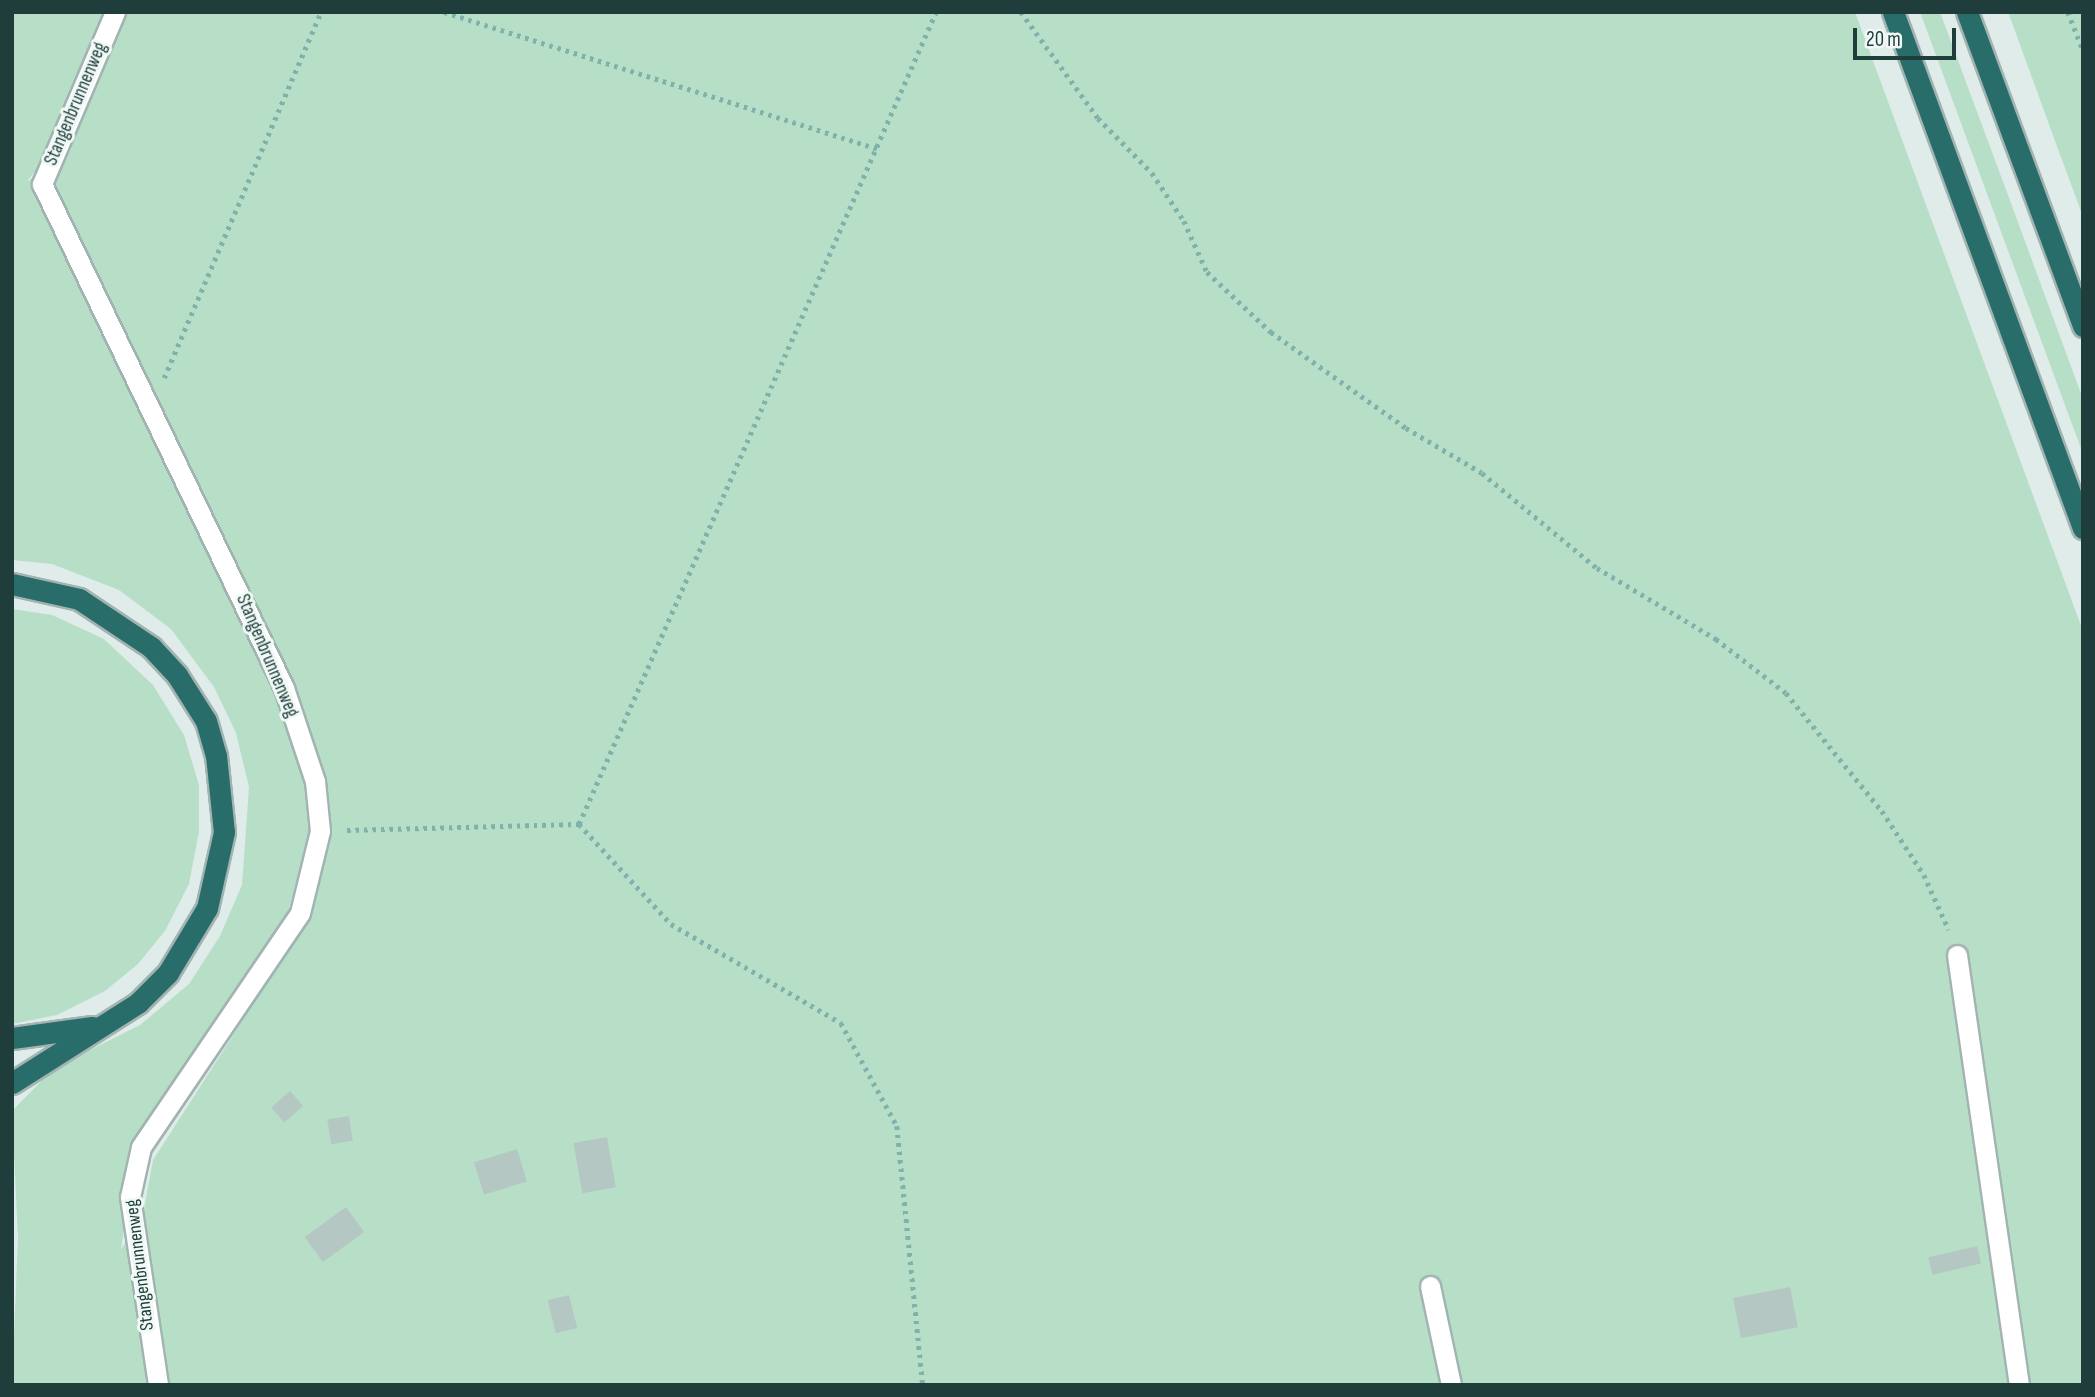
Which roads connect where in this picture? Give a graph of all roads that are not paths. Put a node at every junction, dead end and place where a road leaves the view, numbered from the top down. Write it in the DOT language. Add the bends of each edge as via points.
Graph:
graph roads {
  1 [pos="115,12"];
  2 [pos="1893,12"];
  3 [pos="1966,12"];
  4 [pos="2083,326"];
  5 [pos="2083,528"];
  6 [pos="12,584"];
  7 [pos="1957,955"];
  8 [pos="98,1026"];
  9 [pos="12,1038"];
  10 [pos="12,1083"];
  11 [pos="1430,1286"];
  12 [pos="158,1385"];
  13 [pos="1451,1385"];
  14 [pos="2020,1385"];
  1 -- 12 [label="lane, Stangenbrunnenweg" via="43,184 284,688 315,781 320,831 300,914 141,1147 130,1198"];
  2 -- 5 [label="highway"];
  3 -- 4 [label="highway"];
  6 -- 8 [label="highway" via="79,599 151,646 206,721 224,792 224,832 207,908 168,974 138,1003"];
  7 -- 14 [label="lane"];
  8 -- 9 [label="highway"];
  8 -- 10 [label="highway"];
  11 -- 13 [label="lane"];
}
